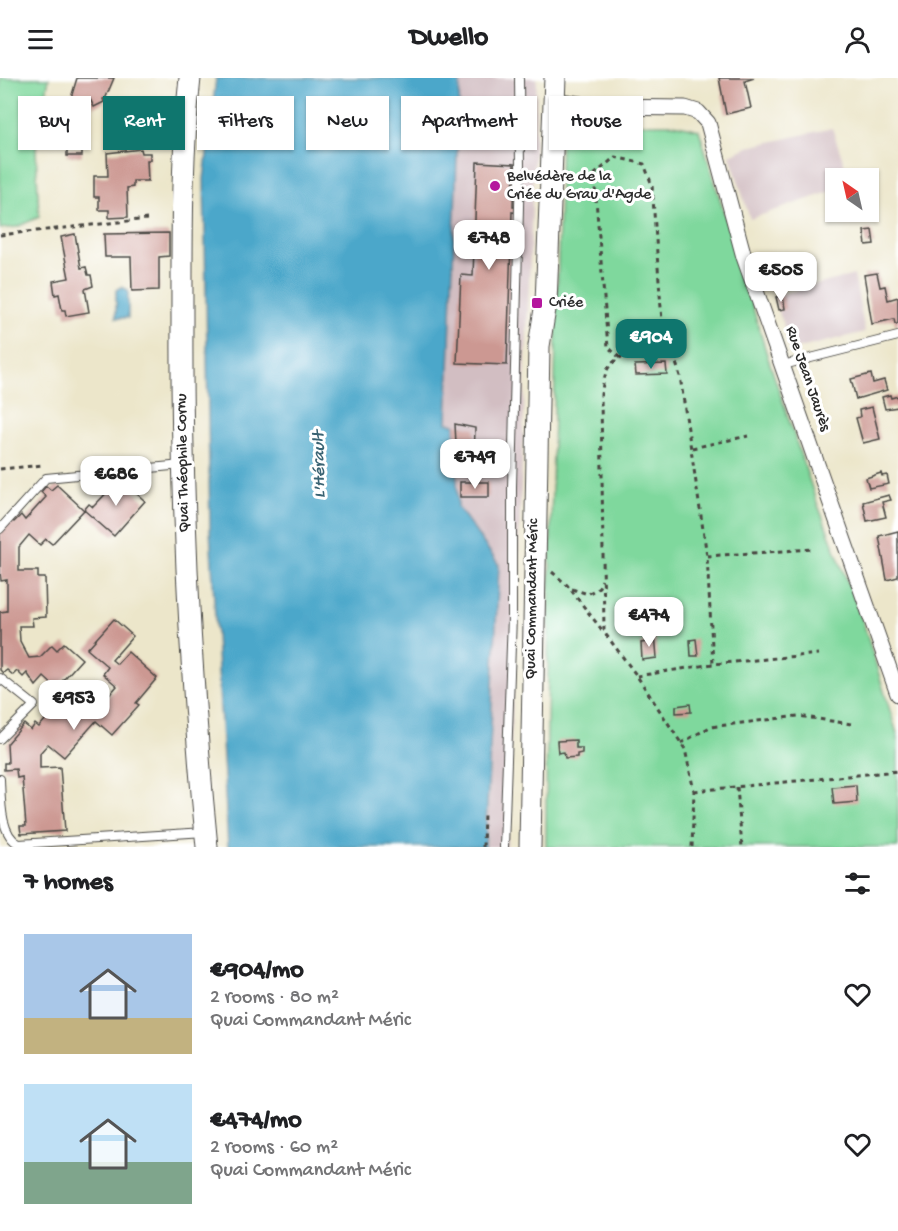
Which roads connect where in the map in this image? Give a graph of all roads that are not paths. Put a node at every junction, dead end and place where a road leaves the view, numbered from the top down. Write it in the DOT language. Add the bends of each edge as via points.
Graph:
graph roads {
  1 [pos="190,78"];
  2 [pos="519,78"];
  3 [pos="555,78"];
  4 [pos="553,96"];
  5 [pos="643,108"];
  6 [pos="551,150"];
  7 [pos="898,336"];
  8 [pos="783,365"];
  9 [pos="183,465"];
  10 [pos="0,529"];
  11 [pos="0,678"];
  12 [pos="898,694"];
  13 [pos="0,739"];
  14 [pos="0,779"];
  15 [pos="206,839"];
  16 [pos="504,847"];
  17 [pos="530,847"];
  1 -- 9 [label="street, Quai Théophile Cornu" via="182,192"];
  2 -- 16 [label="lane" via="512,616"];
  3 -- 4 [label="street, Quai Commandant Méric"];
  5 -- 8 [label="street, Rue Jean Jaurès" via="685,108 698,112 708,123 744,257"];
  6 -- 17 [label="street, Quai Commandant Méric" via="533,567"];
  7 -- 8 [label="lane"];
  8 -- 12 [label="street, Rue Jean Jaurès"];
  9 -- 10 [label="lane" via="46,478"];
  9 -- 15 [label="street, Quai Théophile Cornu"];
  11 -- 13 [label="lane" via="34,705"];
  14 -- 15 [label="lane" via="3,832 19,844"];
}
